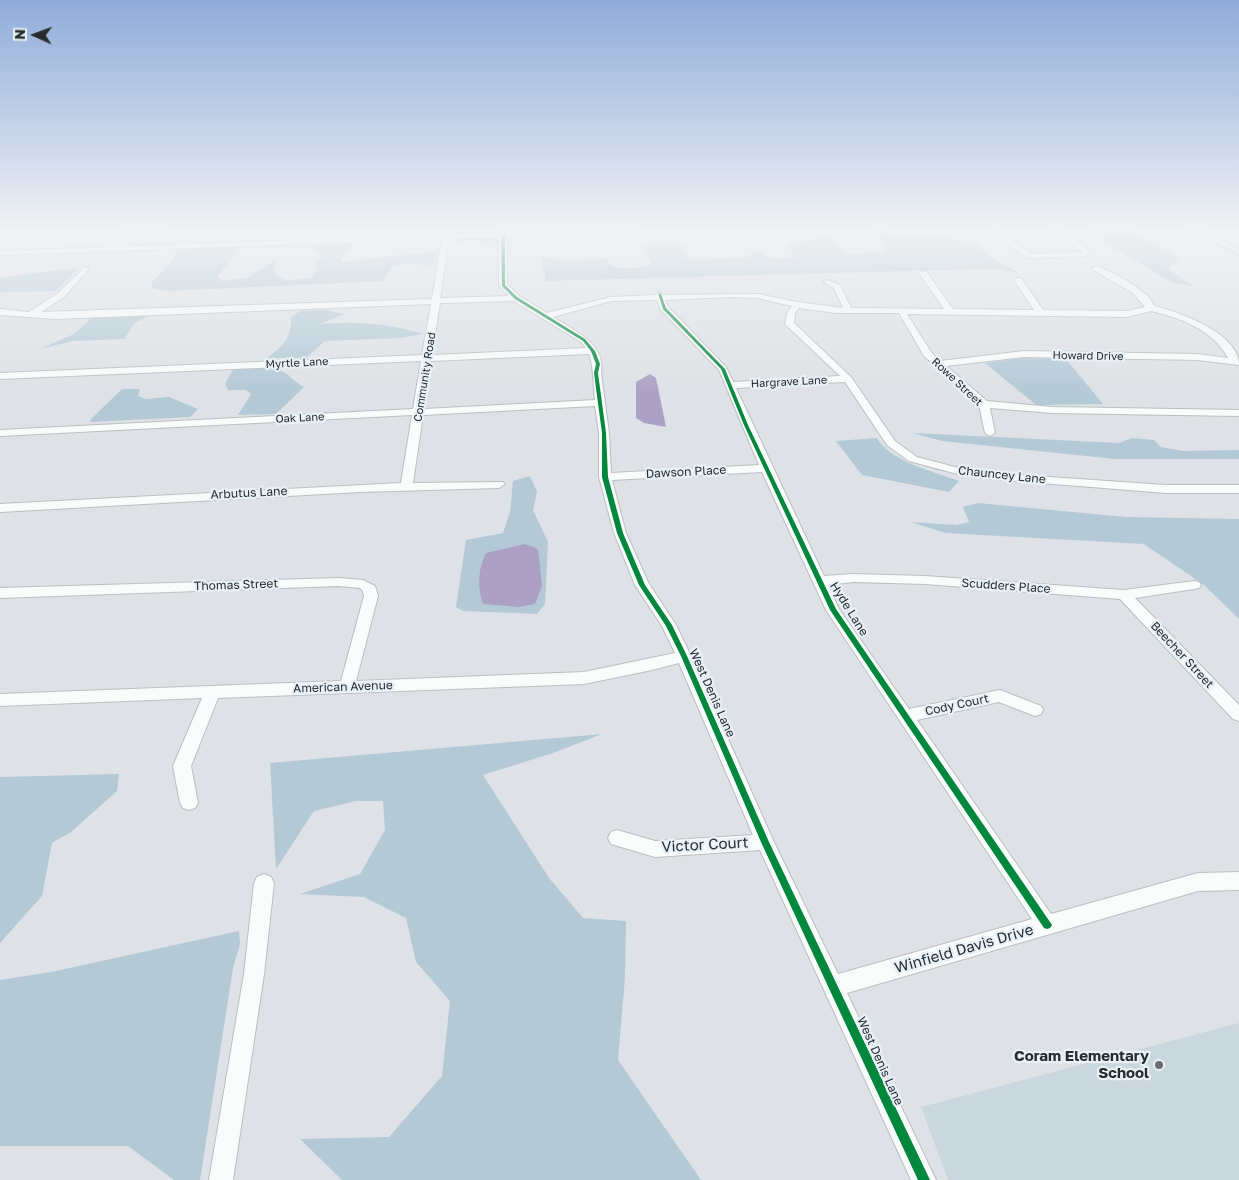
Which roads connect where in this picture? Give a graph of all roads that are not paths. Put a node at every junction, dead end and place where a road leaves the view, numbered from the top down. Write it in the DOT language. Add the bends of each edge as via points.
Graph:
graph roads {
  1 [pos="72,285"];
  2 [pos="438,285"];
  3 [pos="503,285"];
  4 [pos="833,285"];
  5 [pos="931,285"];
  6 [pos="1021,285"];
  7 [pos="1126,285"];
  8 [pos="659,296"];
  9 [pos="516,298"];
  10 [pos="436,301"];
  11 [pos="797,305"];
  12 [pos="1150,308"];
  13 [pos="848,310"];
  14 [pos="901,310"];
  15 [pos="949,310"];
  16 [pos="0,312"];
  17 [pos="1040,312"];
  18 [pos="30,314"];
  19 [pos="547,316"];
  20 [pos="593,351"];
  21 [pos="428,358"];
  22 [pos="1237,361"];
  23 [pos="938,364"];
  24 [pos="0,376"];
  25 [pos="848,379"];
  26 [pos="730,385"];
  27 [pos="599,403"];
  28 [pos="984,404"];
  29 [pos="419,412"];
  30 [pos="1239,413"];
  31 [pos="0,433"];
  32 [pos="990,433"];
  33 [pos="766,468"];
  34 [pos="605,477"];
  35 [pos="499,484"];
  36 [pos="406,487"];
  37 [pos="1239,489"];
  38 [pos="0,508"];
  39 [pos="818,581"];
  40 [pos="1194,586"];
  41 [pos="0,593"];
  42 [pos="1124,595"];
  43 [pos="684,656"];
  44 [pos="347,686"];
  45 [pos="212,693"];
  46 [pos="0,700"];
  47 [pos="1035,710"];
  48 [pos="1239,715"];
  49 [pos="906,716"];
  50 [pos="189,803"];
  51 [pos="617,838"];
  52 [pos="765,842"];
  53 [pos="1239,881"];
  54 [pos="264,883"];
  55 [pos="1047,925"];
  56 [pos="834,986"];
  57 [pos="221,1180"];
  58 [pos="924,1180"];
  1 -- 18 [label="street" via="55,302"];
  2 -- 10 [label="street, Community Road"];
  3 -- 9 [label="street"];
  4 -- 13 [label="street"];
  5 -- 15 [label="street"];
  6 -- 17 [label="street"];
  7 -- 12 [label="street" via="1148,300"];
  8 -- 11 [label="street" via="758,296"];
  8 -- 19 [label="street" via="612,299"];
  8 -- 26 [label="street, Hyde Lane" via="664,308 723,369"];
  9 -- 10 [label="street"];
  9 -- 19 [label="street"];
  10 -- 18 [label="street" via="55,316"];
  10 -- 21 [label="street, Community Road"];
  11 -- 13 [label="street"];
  11 -- 25 [label="street, Chauncey Lane" via="788,319 789,324"];
  12 -- 17 [label="street" via="1127,314"];
  12 -- 22 [label="street" via="1182,315 1197,323 1227,348"];
  13 -- 14 [label="street"];
  14 -- 15 [label="street"];
  14 -- 23 [label="street, Rowe Street" via="927,354"];
  15 -- 17 [label="street"];
  16 -- 18 [label="street"];
  19 -- 20 [label="street" via="584,340"];
  20 -- 21 [label="street, Myrtle Lane"];
  20 -- 27 [label="street, West Denis Lane" via="598,364"];
  21 -- 24 [label="street, Myrtle Lane"];
  21 -- 29 [label="street, Community Road"];
  22 -- 23 [label="street, Howard Drive" via="1197,357 1024,354"];
  23 -- 28 [label="street, Rowe Street"];
  25 -- 26 [label="street, Hargrave Lane"];
  25 -- 37 [label="street, Chauncey Lane" via="891,443 913,459 991,476 1166,489"];
  26 -- 33 [label="street, Hyde Lane"];
  27 -- 29 [label="street, Oak Lane"];
  27 -- 34 [label="street, West Denis Lane" via="604,433"];
  28 -- 30 [label="street" via="1052,410"];
  28 -- 32 [label="street, Rowe Street"];
  29 -- 31 [label="street, Oak Lane"];
  29 -- 36 [label="street, Community Road"];
  33 -- 34 [label="street, Dawson Place"];
  33 -- 39 [label="street, Hyde Lane"];
  34 -- 43 [label="street, West Denis Lane" via="620,533 642,585 669,625"];
  35 -- 36 [label="street, Arbutus Lane"];
  36 -- 38 [label="street, Arbutus Lane"];
  39 -- 42 [label="street, Scudders Place" via="853,578 925,580"];
  39 -- 49 [label="street, Hyde Lane" via="833,610"];
  40 -- 42 [label="street, Scudders Place"];
  41 -- 44 [label="street, Thomas Street" via="339,582 364,584 370,589 371,596"];
  42 -- 48 [label="street, Beecher Street"];
  43 -- 44 [label="street, American Avenue" via="584,678"];
  43 -- 52 [label="street, West Denis Lane"];
  44 -- 45 [label="street, American Avenue"];
  45 -- 46 [label="street, American Avenue"];
  45 -- 50 [label="street" via="182,766"];
  47 -- 49 [label="street, Cody Court" via="1000,696"];
  49 -- 55 [label="street, Hyde Lane"];
  51 -- 52 [label="street, Victor Court" via="655,849"];
  52 -- 56 [label="street, West Denis Lane"];
  53 -- 55 [label="street, Winfield Davis Drive" via="1198,882"];
  54 -- 57 [label="street" via="254,974"];
  55 -- 56 [label="street, Winfield Davis Drive"];
  56 -- 58 [label="street, West Denis Lane"];
}
